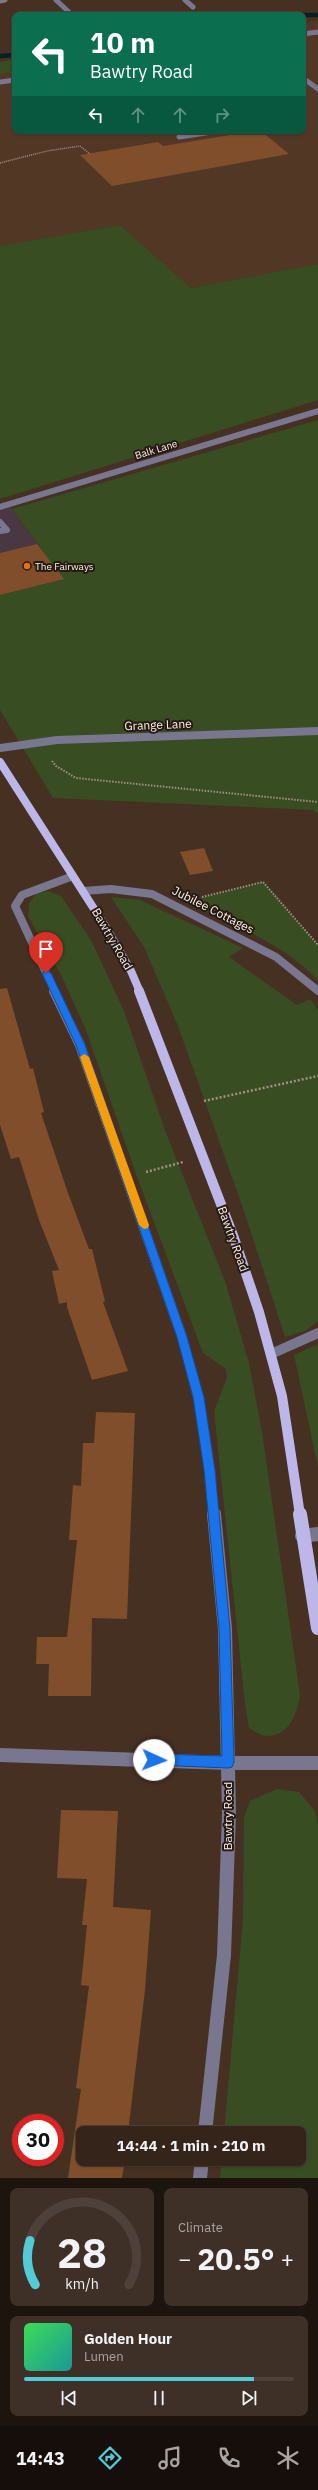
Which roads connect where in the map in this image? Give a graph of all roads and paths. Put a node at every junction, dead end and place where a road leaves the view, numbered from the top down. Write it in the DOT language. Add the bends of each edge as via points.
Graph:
graph roads {
  1 [pos="5,0"];
  2 [pos="56,0"];
  3 [pos="185,0"];
  4 [pos="0,1"];
  5 [pos="193,6"];
  6 [pos="69,12"];
  7 [pos="318,32"];
  8 [pos="306,34"];
  9 [pos="12,80"];
  10 [pos="306,80"];
  11 [pos="0,82"];
  12 [pos="318,89"];
  13 [pos="199,134"];
  14 [pos="179,137"];
  15 [pos="90,154"];
  16 [pos="0,163"];
  17 [pos="318,411"];
  18 [pos="0,507"];
  19 [pos="0,522"];
  20 [pos="0,531"];
  21 [pos="318,731"];
  22 [pos="38,741"];
  23 [pos="0,748"];
  24 [pos="0,762"];
  25 [pos="318,802"];
  26 [pos="73,876"];
  27 [pos="83,891"];
  28 [pos="173,904"];
  29 [pos="318,945"];
  30 [pos="318,991"];
  31 [pos="318,1076"];
  32 [pos="184,1105"];
  33 [pos="203,1157"];
  34 [pos="127,1178"];
  35 [pos="318,1333"];
  36 [pos="271,1354"];
  37 [pos="318,1534"];
  38 [pos="302,1536"];
  39 [pos="318,1628"];
  40 [pos="0,1755"];
  41 [pos="228,1762"];
  42 [pos="318,1762"];
  43 [pos="207,2126"];
  44 [pos="201,2166"];
  45 [pos="200,2178"];
  1 -- 4 [label="street"];
  2 -- 6 [label="street"];
  3 -- 5 [label="street"];
  7 -- 8 [label="street"];
  9 -- 11 [label="street"];
  10 -- 12 [label="street"];
  13 -- 14 [label="street"];
  15 -- 16 [label="path" via="80,146"];
  17 -- 18 [label="street, Balk Lane"];
  19 -- 20 [label="street" via="6,530"];
  21 -- 22 [label="street, Grange Lane"];
  22 -- 23 [label="street, Grange Lane"];
  22 -- 25 [label="path" via="56,766 76,778"];
  24 -- 26 [label="main road, Bawtry Road"];
  26 -- 27 [label="main road, Bawtry Road"];
  26 -- 34 [label="street, Bawtry Road" via="22,895 15,906 80,1045"];
  27 -- 28 [label="street, Jubilee Cottages" via="110,889 152,894"];
  27 -- 32 [label="main road, Bawtry Road" via="131,971"];
  28 -- 29 [label="path" via="263,882"];
  28 -- 30 [label="street, Jubilee Cottages" via="276,957"];
  31 -- 32 [label="path"];
  32 -- 33 [label="main road, Bawtry Road"];
  33 -- 34 [label="path"];
  33 -- 36 [label="main road, Bawtry Road" via="244,1268"];
  34 -- 41 [label="street, Bawtry Road" via="182,1337 198,1397 210,1470 224,1614"];
  35 -- 36 [label="street"];
  36 -- 38 [label="main road, Bawtry Road" via="282,1396"];
  37 -- 38 [label="street"];
  38 -- 39 [label="main road, Bawtry Road"];
  40 -- 41 [label="street"];
  41 -- 42 [label="street"];
  41 -- 43 [label="street, Bawtry Road" via="229,1814 224,1955"];
  44 -- 45 [label="street"];
}
